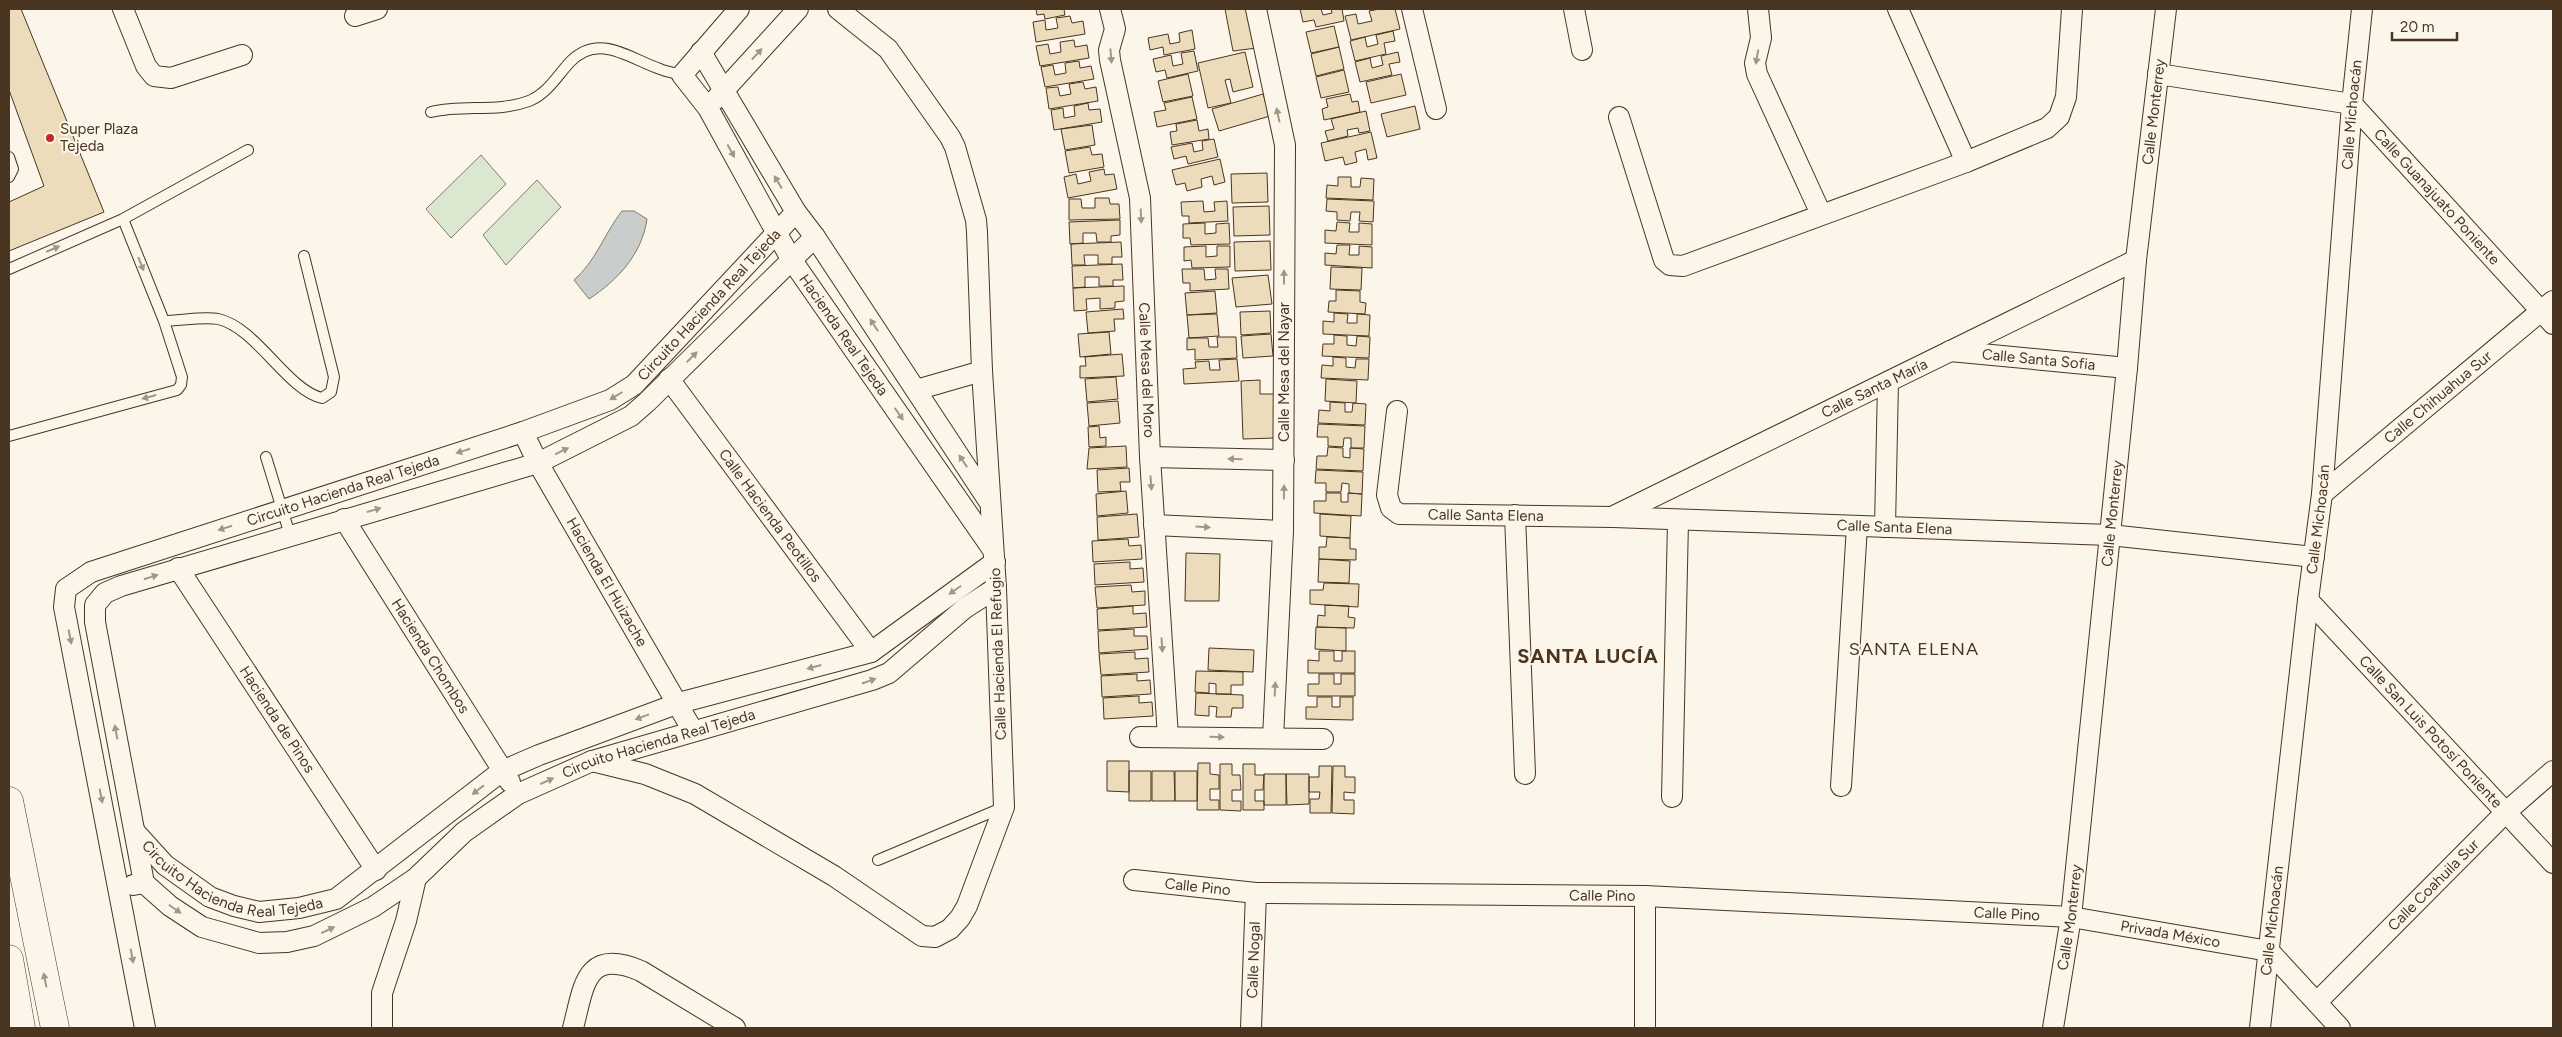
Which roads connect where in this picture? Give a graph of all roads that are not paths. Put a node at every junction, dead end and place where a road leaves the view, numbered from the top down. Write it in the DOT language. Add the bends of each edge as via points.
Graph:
graph roads {
  1 [pos="123,9"];
  2 [pos="377,9"];
  3 [pos="739,9"];
  4 [pos="798,9"];
  5 [pos="838,9"];
  6 [pos="1110,9"];
  7 [pos="1256,9"];
  8 [pos="1412,9"];
  9 [pos="1574,9"];
  10 [pos="1758,9"];
  11 [pos="1898,9"];
  12 [pos="2072,9"];
  13 [pos="2166,9"];
  14 [pos="2362,9"];
  15 [pos="356,16"];
  16 [pos="1582,50"];
  17 [pos="701,52"];
  18 [pos="242,55"];
  19 [pos="2158,74"];
  20 [pos="682,75"];
  21 [pos="724,90"];
  22 [pos="2352,104"];
  23 [pos="708,108"];
  24 [pos="1436,109"];
  25 [pos="431,112"];
  26 [pos="1618,117"];
  27 [pos="248,150"];
  28 [pos="9,157"];
  29 [pos="1966,162"];
  30 [pos="9,177"];
  31 [pos="796,212"];
  32 [pos="1821,214"];
  33 [pos="123,219"];
  34 [pos="776,233"];
  35 [pos="815,237"];
  36 [pos="304,256"];
  37 [pos="791,259"];
  38 [pos="2136,260"];
  39 [pos="9,269"];
  40 [pos="2549,313"];
  41 [pos="164,322"];
  42 [pos="1950,351"];
  43 [pos="2127,368"];
  44 [pos="982,371"];
  45 [pos="670,380"];
  46 [pos="1888,382"];
  47 [pos="916,390"];
  48 [pos="1397,411"];
  49 [pos="523,432"];
  50 [pos="9,436"];
  51 [pos="1150,456"];
  52 [pos="266,457"];
  53 [pos="1284,460"];
  54 [pos="538,462"];
  55 [pos="2322,494"];
  56 [pos="989,502"];
  57 [pos="281,510"];
  58 [pos="1515,515"];
  59 [pos="1613,517"];
  60 [pos="344,519"];
  61 [pos="1678,520"];
  62 [pos="1154,525"];
  63 [pos="1857,526"];
  64 [pos="1885,527"];
  65 [pos="1283,531"];
  66 [pos="290,535"];
  67 [pos="2110,535"];
  68 [pos="994,557"];
  69 [pos="2314,557"];
  70 [pos="178,568"];
  71 [pos="996,588"];
  72 [pos="2308,600"];
  73 [pos="871,652"];
  74 [pos="679,704"];
  75 [pos="694,731"];
  76 [pos="1168,736"];
  77 [pos="1140,737"];
  78 [pos="1273,738"];
  79 [pos="1323,739"];
  80 [pos="592,761"];
  81 [pos="502,771"];
  82 [pos="2553,771"];
  83 [pos="1525,774"];
  84 [pos="1841,786"];
  85 [pos="518,794"];
  86 [pos="1672,797"];
  87 [pos="9,801"];
  88 [pos="1004,807"];
  89 [pos="2506,812"];
  90 [pos="135,831"];
  91 [pos="109,836"];
  92 [pos="878,860"];
  93 [pos="2553,863"];
  94 [pos="376,870"];
  95 [pos="416,878"];
  96 [pos="1134,880"];
  97 [pos="144,883"];
  98 [pos="118,889"];
  99 [pos="1256,893"];
  100 [pos="1645,896"];
  101 [pos="2071,917"];
  102 [pos="2269,952"];
  103 [pos="9,960"];
  104 [pos="2317,1002"];
  105 [pos="2057,1025"];
  106 [pos="22,1028"];
  107 [pos="55,1028"];
  108 [pos="145,1028"];
  109 [pos="385,1028"];
  110 [pos="573,1028"];
  111 [pos="736,1028"];
  112 [pos="1251,1028"];
  113 [pos="1645,1028"];
  114 [pos="2260,1028"];
  115 [pos="2340,1028"];
  1 -- 18 [label="street" via="146,66 154,76 171,78"];
  2 -- 15 [label="street"];
  3 -- 17 [label="street"];
  21 -- 4 [label="street, one-way"];
  5 -- 44 [label="street, Calle Hacienda El Refugio" via="888,49 955,147 976,220"];
  6 -- 51 [label="street, Calle Mesa del Moro, one-way" via="1114,29 1110,60 1140,198"];
  53 -- 7 [label="street, Calle Mesa del Nayar, one-way" via="1285,145"];
  8 -- 24 [label="street"];
  9 -- 16 [label="street"];
  10 -- 32 [label="street, one-way" via="1761,38 1755,63 1757,74"];
  11 -- 29 [label="street"];
  12 -- 29 [label="street" via="2066,97 2059,117 2047,128"];
  13 -- 19 [label="street, Calle Monterrey"];
  14 -- 22 [label="street, Calle Michoacán"];
  17 -- 20 [label="street"];
  17 -- 21 [label="street, Hacienda Real Tejeda"];
  19 -- 22 [label="street"];
  19 -- 38 [label="street, Calle Monterrey"];
  20 -- 23 [label="street, Hacienda Real Tejeda"];
  20 -- 25 [label="lane" via="660,69 619,50 596,47 572,60 543,93 530,100 486,109 450,107"];
  21 -- 23 [label="street"];
  31 -- 21 [label="street, Hacienda Real Tejeda, one-way"];
  22 -- 40 [label="street, Calle Guanajuato Poniente"];
  22 -- 55 [label="street, Calle Michoacán"];
  23 -- 34 [label="street, Hacienda Real Tejeda, one-way"];
  26 -- 32 [label="street" via="1664,260 1670,265 1683,266"];
  27 -- 33 [label="lane"];
  28 -- 30 [label="lane" via="13,169"];
  29 -- 32 [label="street"];
  31 -- 34 [label="street, Circuito Hacienda Real Tejeda"];
  31 -- 35 [label="street, Hacienda Real Tejeda"];
  39 -- 33 [label="lane, one-way"];
  33 -- 41 [label="lane, one-way"];
  34 -- 37 [label="street, Hacienda Real Tejeda"];
  34 -- 49 [label="street, Circuito Hacienda Real Tejeda, one-way" via="634,385 610,400"];
  35 -- 37 [label="street, Circuito Hacienda Real Tejeda"];
  47 -- 35 [label="street, Hacienda Real Tejeda, one-way"];
  36 -- 41 [label="lane" via="334,377 331,392 322,398 294,381 241,332 218,319"];
  45 -- 37 [label="street, Circuito Hacienda Real Tejeda, one-way"];
  37 -- 68 [label="street, Hacienda Real Tejeda, one-way"];
  38 -- 42 [label="street, Calle Santa María"];
  38 -- 43 [label="street, Calle Monterrey"];
  40 -- 55 [label="street, Calle Chihuahua Sur"];
  41 -- 50 [label="lane, one-way" via="182,377 177,390"];
  42 -- 43 [label="street, Calle Santa Sofia"];
  42 -- 46 [label="street, Calle Santa María"];
  43 -- 67 [label="street, Calle Monterrey"];
  44 -- 47 [label="street"];
  44 -- 56 [label="street, Calle Hacienda El Refugio"];
  54 -- 45 [label="street, Circuito Hacienda Real Tejeda, one-way" via="631,416"];
  45 -- 73 [label="street, Calle Hacienda Peotillos"];
  46 -- 59 [label="street, Calle Santa María"];
  46 -- 64 [label="street"];
  56 -- 47 [label="street, Hacienda Real Tejeda, one-way"];
  48 -- 58 [label="street, Calle Santa Elena" via="1387,495 1391,508 1399,514 1413,516"];
  49 -- 54 [label="street, Hacienda El Huizache"];
  49 -- 57 [label="street, Circuito Hacienda Real Tejeda, one-way"];
  53 -- 51 [label="street, one-way"];
  51 -- 62 [label="street, Calle Mesa del Moro, one-way"];
  52 -- 57 [label="lane"];
  65 -- 53 [label="street, Calle Mesa del Nayar, one-way"];
  60 -- 54 [label="street, Circuito Hacienda Real Tejeda, one-way"];
  54 -- 74 [label="street, Hacienda El Huizache"];
  55 -- 69 [label="street, Calle Michoacán"];
  56 -- 68 [label="street, Calle Hacienda El Refugio"];
  57 -- 66 [label="lane"];
  57 -- 91 [label="street, Circuito Hacienda Real Tejeda, one-way" via="91,572 66,589 64,607"];
  58 -- 59 [label="street, Calle Santa Elena"];
  58 -- 83 [label="street"];
  59 -- 61 [label="street, Calle Santa Elena"];
  60 -- 66 [label="street, Circuito Hacienda Real Tejeda"];
  60 -- 81 [label="street, Hacienda Chombos"];
  61 -- 63 [label="street, Calle Santa Elena"];
  61 -- 86 [label="street"];
  62 -- 65 [label="street, one-way"];
  62 -- 76 [label="street, Calle Mesa del Moro, one-way"];
  63 -- 64 [label="street, Calle Santa Elena"];
  63 -- 84 [label="street"];
  64 -- 67 [label="street, Calle Santa Elena"];
  78 -- 65 [label="street, Calle Mesa del Nayar, one-way"];
  66 -- 70 [label="street, Circuito Hacienda Real Tejeda"];
  67 -- 69 [label="street, Calle Santa Elena"];
  67 -- 101 [label="street, Calle Monterrey"];
  68 -- 71 [label="street, Calle Hacienda El Refugio"];
  68 -- 73 [label="street, Circuito Hacienda Real Tejeda, one-way"];
  69 -- 72 [label="street, Calle Michoacán"];
  90 -- 70 [label="street, Circuito Hacienda Real Tejeda, one-way" via="95,622 95,605 105,593"];
  70 -- 94 [label="street, Hacienda de Pinos"];
  75 -- 71 [label="street, Circuito Hacienda Real Tejeda, one-way" via="889,673 965,608"];
  71 -- 88 [label="street, Calle Hacienda El Refugio"];
  72 -- 89 [label="street, Calle San Luis Potosí Poniente"];
  72 -- 102 [label="street, Calle Michoacán"];
  73 -- 74 [label="street, Circuito Hacienda Real Tejeda, one-way"];
  74 -- 75 [label="street, Hacienda El Huizache"];
  74 -- 81 [label="street, Circuito Hacienda Real Tejeda, one-way"];
  75 -- 80 [label="street, Circuito Hacienda Real Tejeda"];
  76 -- 77 [label="street"];
  76 -- 78 [label="street, one-way"];
  78 -- 79 [label="street"];
  85 -- 80 [label="street, Circuito Hacienda Real Tejeda, one-way"];
  80 -- 88 [label="street, Calle Hacienda El Refugio" via="644,774 695,794 834,876 922,936 935,938 950,929 967,906"];
  81 -- 85 [label="street, Hacienda Chombos"];
  81 -- 94 [label="street, Circuito Hacienda Real Tejeda, one-way"];
  82 -- 89 [label="street, Calle Coahuila Sur"];
  85 -- 95 [label="street, Circuito Hacienda Real Tejeda" via="464,832"];
  107 -- 87 [label="main road, one-way"];
  88 -- 92 [label="lane"];
  89 -- 93 [label="street, Calle San Luis Potosí Poniente"];
  89 -- 104 [label="street, Calle Coahuila Sur"];
  90 -- 91 [label="street, Circuito Hacienda Real Tejeda"];
  90 -- 94 [label="street, Circuito Hacienda Real Tejeda" via="165,864 210,897 259,912 299,908 336,899"];
  90 -- 97 [label="street, Circuito Hacienda Real Tejeda"];
  91 -- 98 [label="street, Circuito Hacienda Real Tejeda"];
  97 -- 95 [label="street, Circuito Hacienda Real Tejeda, one-way" via="170,906 202,927 259,943 287,942 314,936 374,907"];
  95 -- 109 [label="street" via="406,921 382,993"];
  96 -- 99 [label="street, Calle Pino"];
  97 -- 98 [label="street"];
  98 -- 108 [label="street, Circuito Hacienda Real Tejeda, one-way"];
  99 -- 100 [label="street, Calle Pino"];
  99 -- 112 [label="street, Calle Nogal"];
  100 -- 101 [label="street, Calle Pino"];
  100 -- 113 [label="street"];
  101 -- 102 [label="street, Privada México"];
  101 -- 105 [label="street, Calle Monterrey"];
  102 -- 104 [label="street"];
  102 -- 114 [label="street, Calle Michoacán"];
  103 -- 106 [label="main road"];
  104 -- 115 [label="street"];
  110 -- 111 [label="street" via="586,978 601,964 615,964 640,971"];
}
